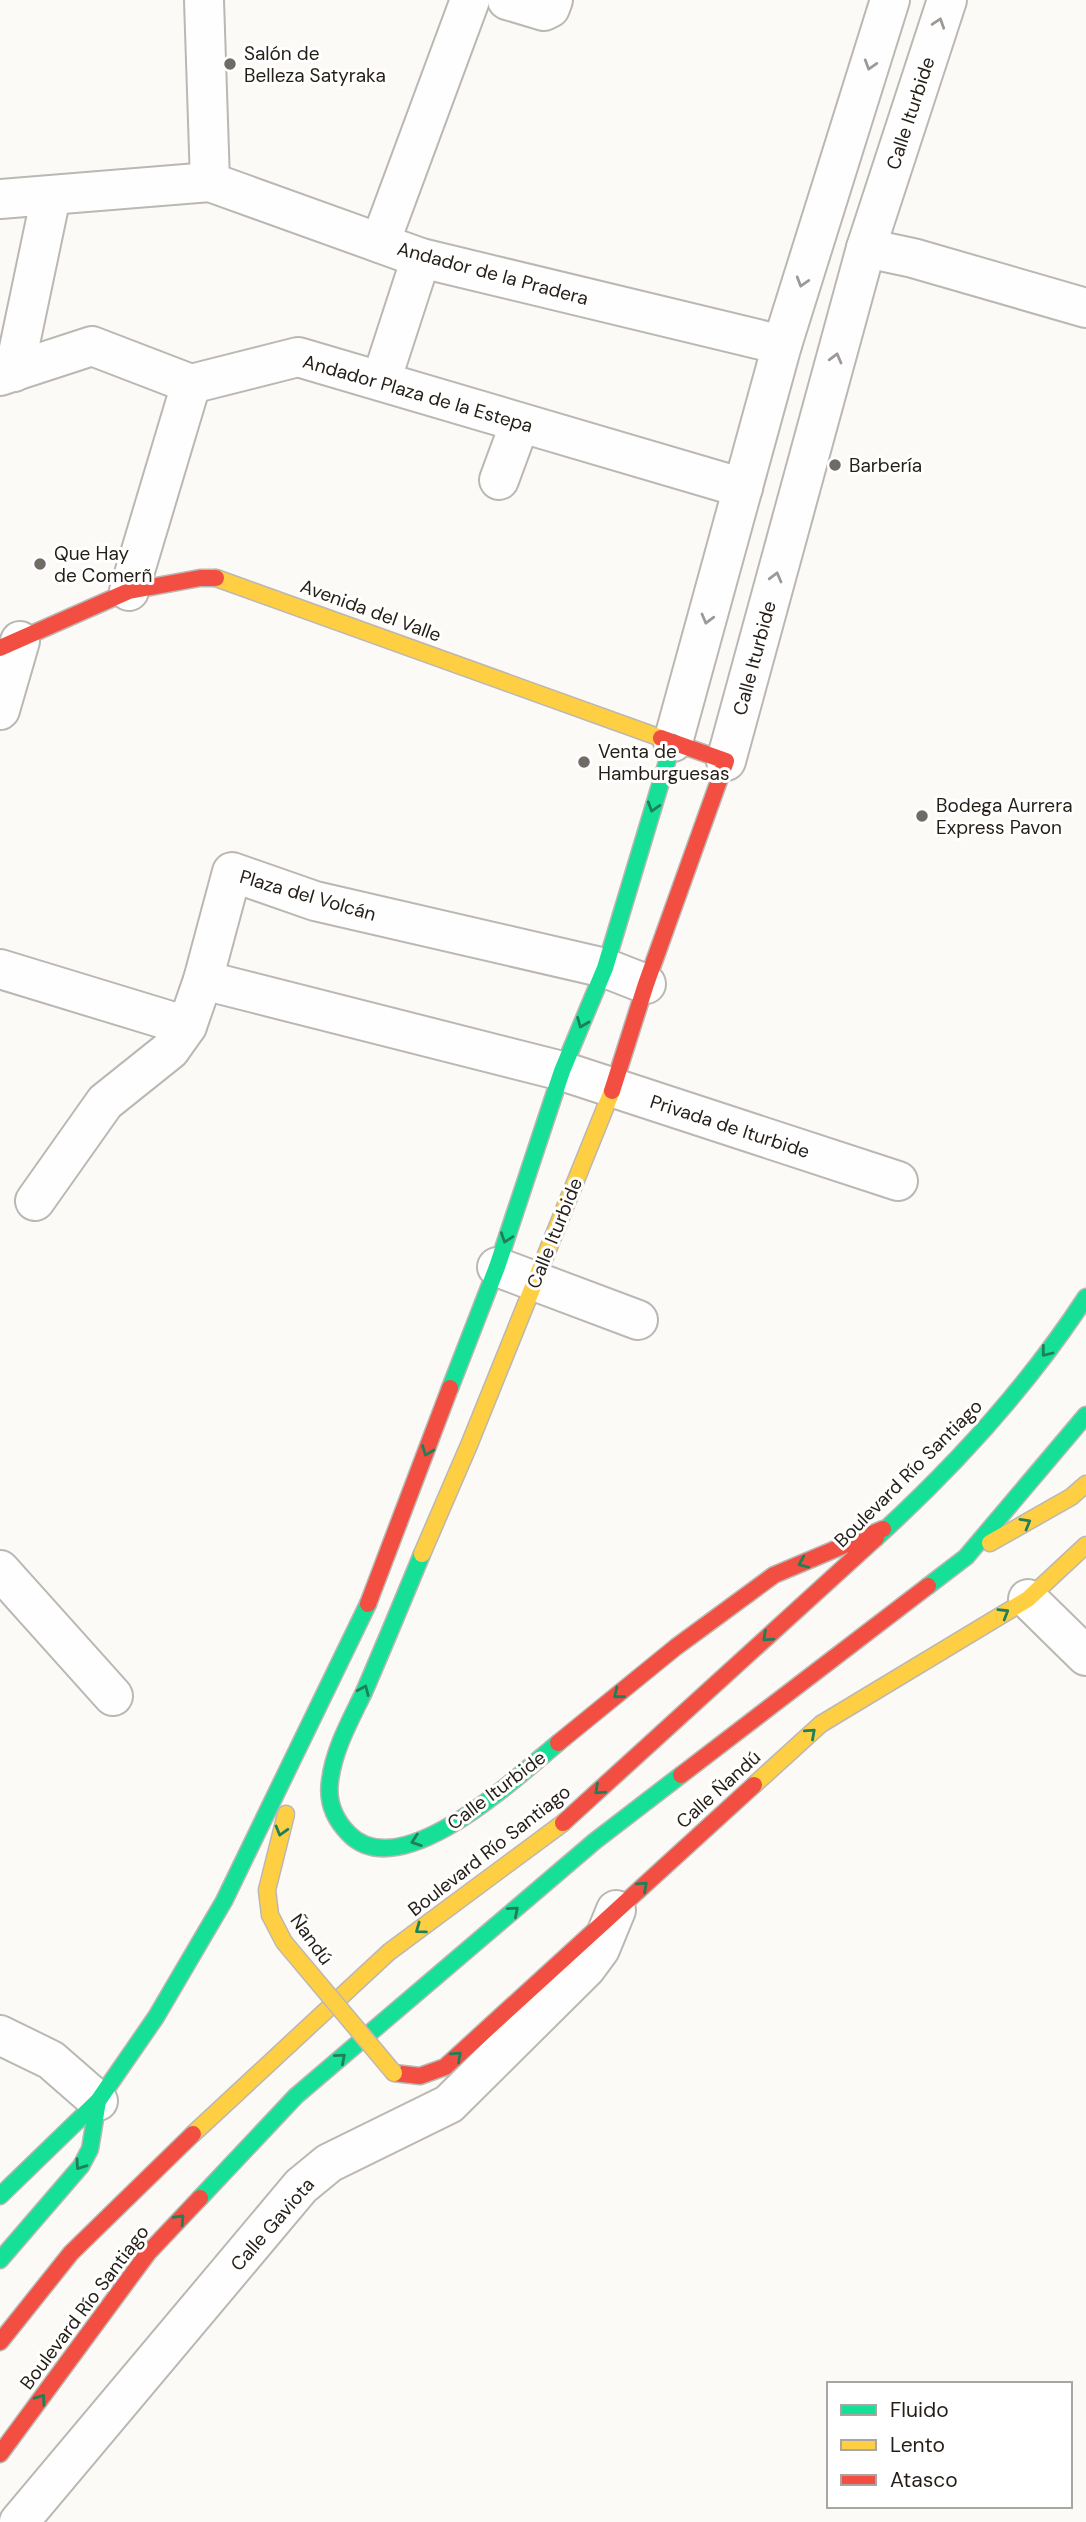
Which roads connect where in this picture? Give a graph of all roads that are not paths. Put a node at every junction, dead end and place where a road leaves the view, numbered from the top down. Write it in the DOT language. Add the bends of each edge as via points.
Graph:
graph roads {
  1 [pos="204,0"];
  2 [pos="470,0"];
  3 [pos="507,0"];
  4 [pos="552,0"];
  5 [pos="890,0"];
  6 [pos="947,0"];
  7 [pos="210,182"];
  8 [pos="51,195"];
  9 [pos="0,199"];
  10 [pos="380,243"];
  11 [pos="866,248"];
  12 [pos="421,258"];
  13 [pos="1086,307"];
  14 [pos="782,345"];
  15 [pos="7,374"];
  16 [pos="381,381"];
  17 [pos="191,384"];
  18 [pos="520,423"];
  19 [pos="499,480"];
  20 [pos="743,488"];
  21 [pos="129,591"];
  22 [pos="10,644"];
  23 [pos="0,710"];
  24 [pos="673,742"];
  25 [pos="726,761"];
  26 [pos="605,968"];
  27 [pos="0,969"];
  28 [pos="203,980"];
  29 [pos="646,984"];
  30 [pos="187,1026"];
  31 [pos="562,1071"];
  32 [pos="613,1088"];
  33 [pos="898,1181"];
  34 [pos="35,1201"];
  35 [pos="496,1266"];
  36 [pos="535,1281"];
  37 [pos="1086,1297"];
  38 [pos="638,1320"];
  39 [pos="1086,1415"];
  40 [pos="1086,1484"];
  41 [pos="888,1527"];
  42 [pos="1086,1545"];
  43 [pos="966,1557"];
  44 [pos="0,1570"];
  45 [pos="1028,1599"];
  46 [pos="1086,1656"];
  47 [pos="113,1696"];
  48 [pos="328,1725"];
  49 [pos="292,1764"];
  50 [pos="616,1910"];
  51 [pos="0,2035"];
  52 [pos="394,2073"];
  53 [pos="98,2101"];
  54 [pos="0,2196"];
  55 [pos="0,2260"];
  56 [pos="0,2343"];
  57 [pos="0,2454"];
  58 [pos="19,2522"];
  1 -- 7 [label="street"];
  2 -- 10 [label="street"];
  3 -- 4 [label="street" via="544,11"];
  5 -- 14 [label="street, Calle Iturbide, one-way"];
  11 -- 6 [label="street, Calle Iturbide, one-way"];
  7 -- 8 [label="street, Andador de la Pradera"];
  7 -- 10 [label="street, Andador de la Pradera"];
  8 -- 9 [label="street, Andador de la Pradera"];
  8 -- 15 [label="street"];
  10 -- 12 [label="street, Andador de la Pradera"];
  11 -- 13 [label="street"];
  25 -- 11 [label="street, Calle Iturbide, one-way"];
  12 -- 14 [label="street, Andador de la Pradera"];
  12 -- 16 [label="street"];
  14 -- 20 [label="street, Calle Iturbide"];
  15 -- 17 [label="street" via="92,346"];
  16 -- 17 [label="street, Andador Plaza de la Estepa" via="298,356"];
  16 -- 18 [label="street, Andador Plaza de la Estepa"];
  17 -- 21 [label="street"];
  18 -- 19 [label="street"];
  18 -- 20 [label="street, Andador Plaza de la Estepa"];
  20 -- 24 [label="street, Calle Iturbide, one-way"];
  21 -- 22 [label="street, Avenida del Valle"];
  21 -- 24 [label="street, Avenida del Valle" via="220,578"];
  22 -- 23 [label="street"];
  24 -- 25 [label="street, Avenida del Valle"];
  24 -- 26 [label="street, Calle Iturbide, one-way"];
  25 -- 29 [label="street, Calle Iturbide"];
  26 -- 28 [label="street, Plaza del Volcán" via="315,901 232,872"];
  26 -- 29 [label="street, Plaza del Volcán"];
  26 -- 31 [label="street, Calle Iturbide, one-way"];
  27 -- 30 [label="street"];
  28 -- 30 [label="street"];
  28 -- 31 [label="street"];
  29 -- 32 [label="street, Calle Iturbide"];
  30 -- 34 [label="street" via="170,1050 105,1102"];
  31 -- 32 [label="street, Privada de Iturbide"];
  31 -- 35 [label="street, Calle Iturbide, one-way"];
  32 -- 33 [label="street, Privada de Iturbide"];
  32 -- 36 [label="street, Calle Iturbide"];
  35 -- 36 [label="street"];
  35 -- 48 [label="street, Calle Iturbide, one-way" via="366,1608"];
  36 -- 38 [label="street"];
  48 -- 36 [label="street, Calle Iturbide, one-way" via="363,1693"];
  37 -- 41 [label="street, Boulevard Río Santiago, one-way" via="996,1416"];
  39 -- 43 [label="street, Boulevard Río Santiago"];
  43 -- 40 [label="street, one-way"];
  41 -- 48 [label="street, Calle Iturbide, one-way" via="775,1575 676,1647 481,1806 450,1828 423,1839 400,1847 380,1847 347,1835 329,1796 333,1766"];
  41 -- 56 [label="street, Boulevard Río Santiago, one-way" via="551,1834 389,1952 228,2099 71,2253"];
  42 -- 45 [label="street, Calle Ñandú"];
  57 -- 43 [label="street, Boulevard Río Santiago, one-way" via="148,2253 296,2096 595,1841"];
  44 -- 47 [label="street"];
  45 -- 46 [label="street"];
  50 -- 45 [label="street, Calle Ñandú, one-way" via="821,1724"];
  48 -- 49 [label="street, Calle Iturbide"];
  49 -- 52 [label="street, Ñandú, one-way, bridge" via="267,1889 270,1915 284,1942"];
  49 -- 53 [label="street, Calle Iturbide" via="224,1901 156,2017"];
  52 -- 50 [label="street, Calle Ñandú, one-way" via="420,2076 445,2067"];
  50 -- 58 [label="street, Calle Gaviota" via="600,1949 586,1968 449,2104 329,2163 302,2186"];
  51 -- 53 [label="street" via="51,2060"];
  53 -- 54 [label="street, Calle Iturbide"];
  53 -- 55 [label="street, one-way" via="90,2149 81,2166"];
}
